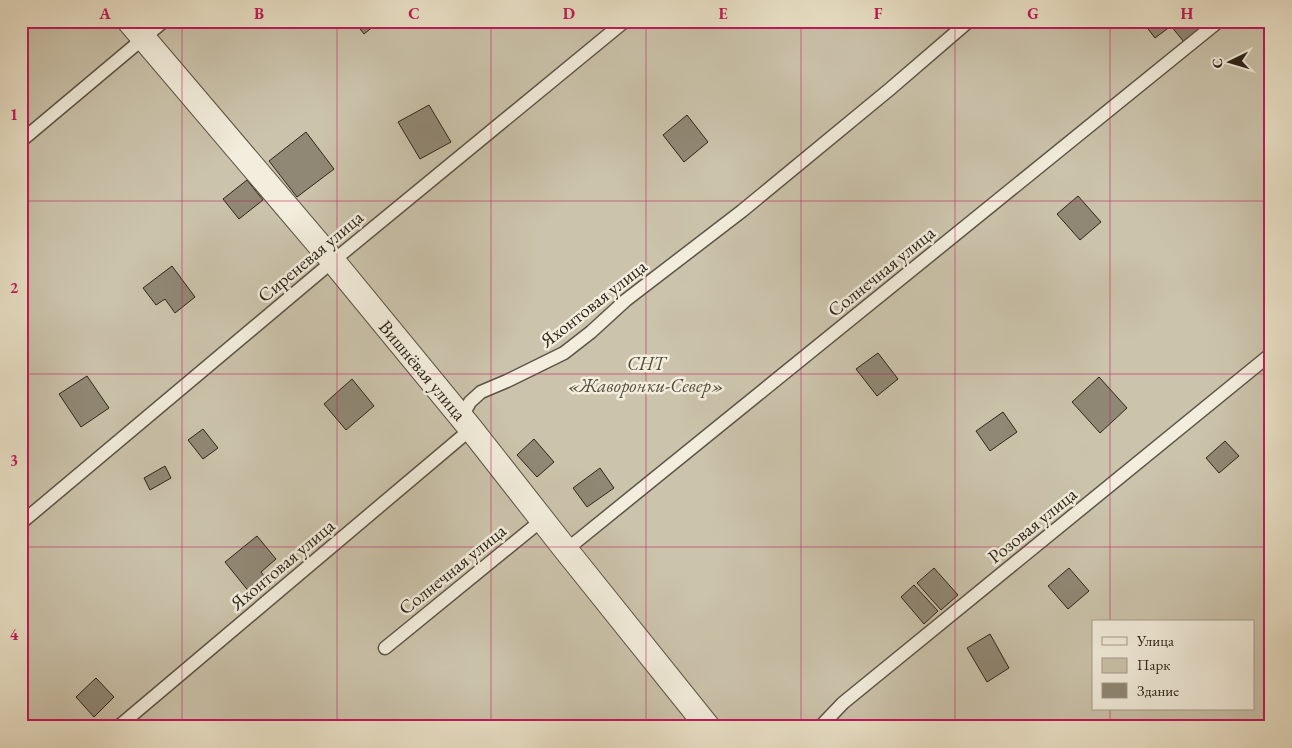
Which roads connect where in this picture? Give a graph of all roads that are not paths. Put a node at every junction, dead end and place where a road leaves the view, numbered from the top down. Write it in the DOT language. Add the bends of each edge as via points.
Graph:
graph roads {
  1 [pos="164,21"];
  2 [pos="625,21"];
  3 [pos="969,21"];
  4 [pos="1219,21"];
  5 [pos="136,30"];
  6 [pos="21,141"];
  7 [pos="333,261"];
  8 [pos="1271,354"];
  9 [pos="471,429"];
  10 [pos="542,520"];
  11 [pos="21,524"];
  12 [pos="566,550"];
  13 [pos="385,648"];
  14 [pos="118,727"];
  15 [pos="708,727"];
  16 [pos="820,727"];
  1 -- 5 [label="lane"];
  2 -- 7 [label="lane, Сиреневая улица"];
  3 -- 9 [label="lane, Яхонтовая улица" via="750,205 626,300 564,353 481,392 465,411"];
  4 -- 12 [label="lane, Солнечная улица"];
  5 -- 6 [label="lane"];
  5 -- 7 [label="street, Вишнёвая улица"];
  7 -- 9 [label="street, Вишнёвая улица"];
  7 -- 11 [label="lane, Сиреневая улица"];
  8 -- 16 [label="lane, Розовая улица" via="843,703"];
  9 -- 10 [label="street, Вишнёвая улица"];
  9 -- 14 [label="lane, Яхонтовая улица"];
  10 -- 12 [label="street, Вишнёвая улица"];
  10 -- 13 [label="lane, Солнечная улица"];
  12 -- 15 [label="street, Вишнёвая улица"];
}
